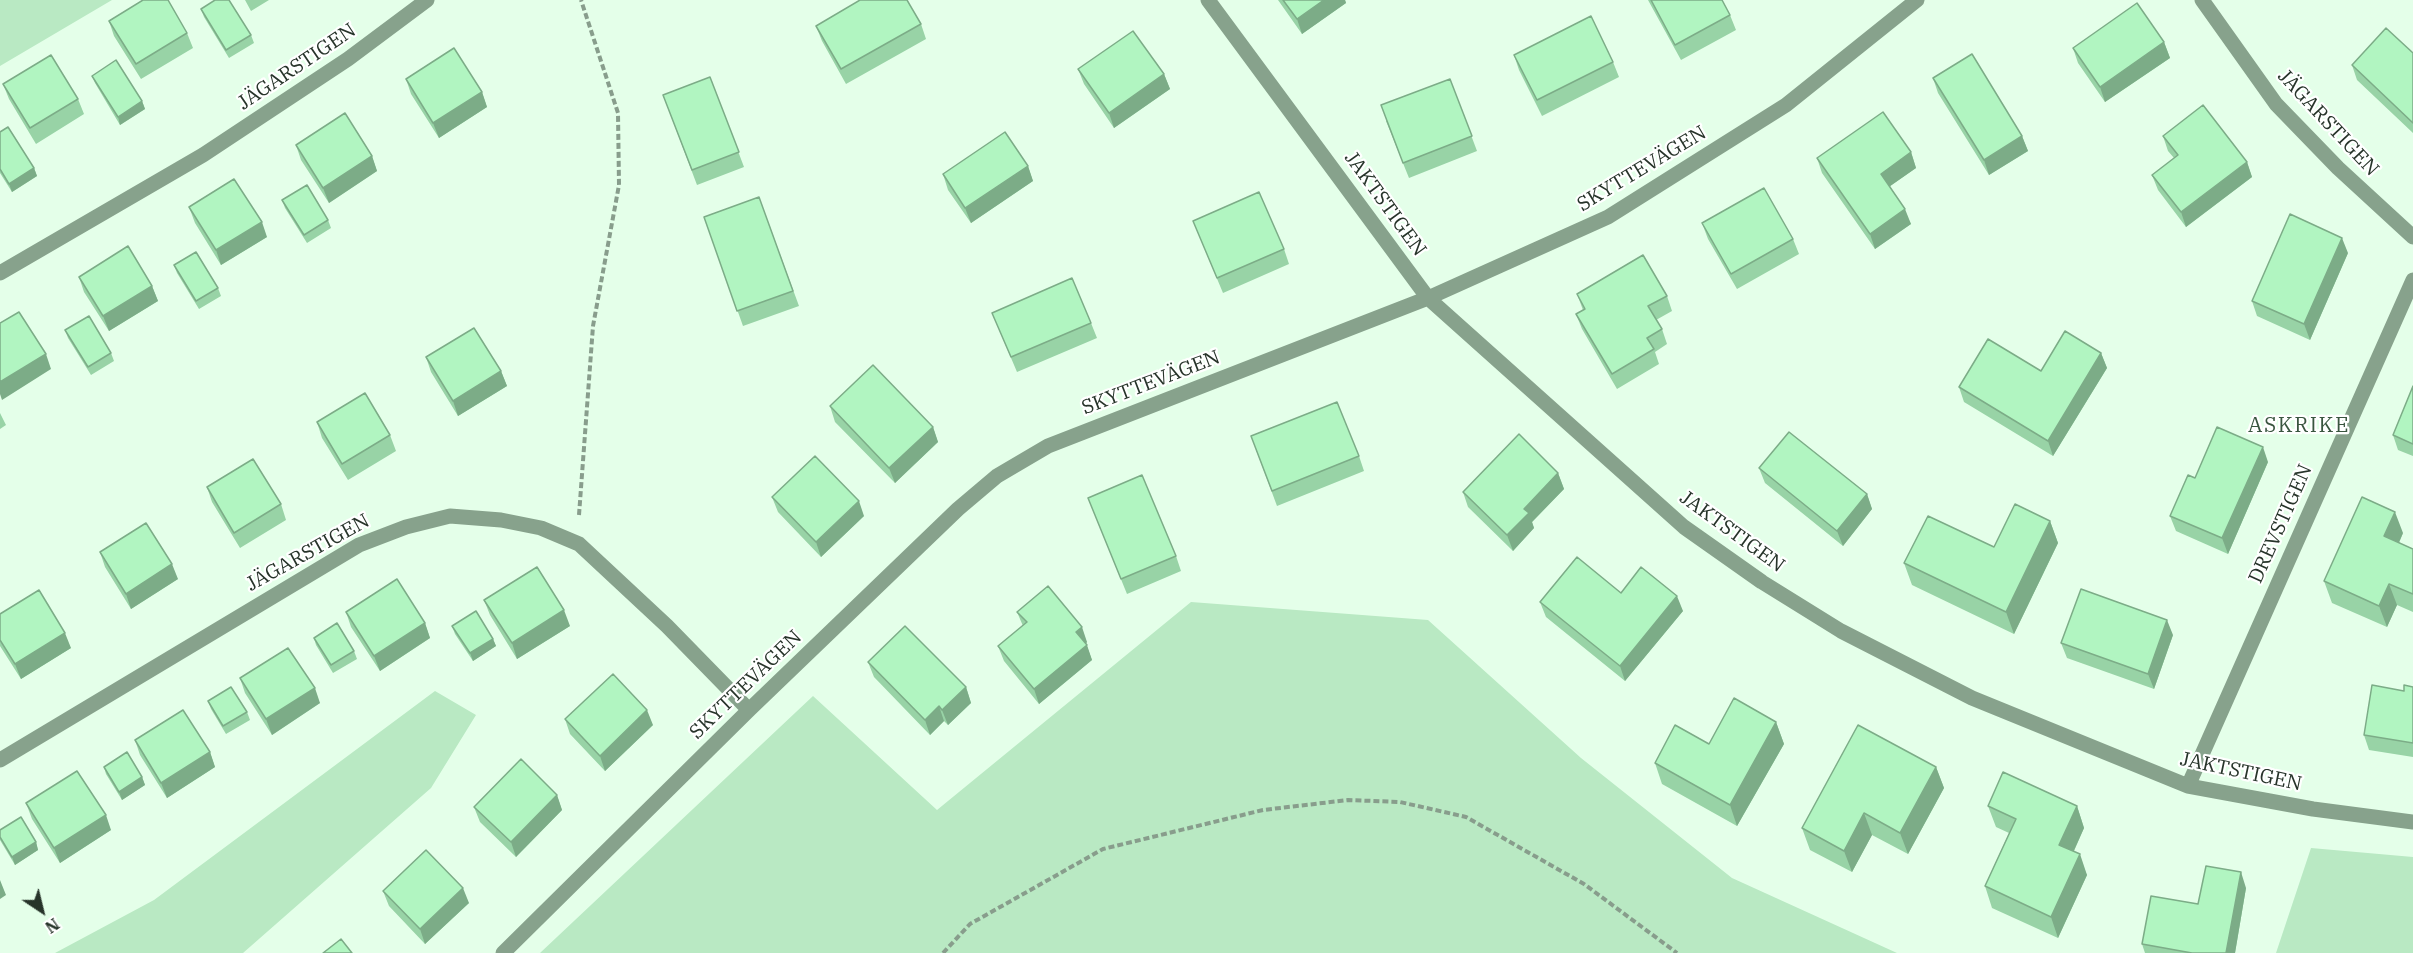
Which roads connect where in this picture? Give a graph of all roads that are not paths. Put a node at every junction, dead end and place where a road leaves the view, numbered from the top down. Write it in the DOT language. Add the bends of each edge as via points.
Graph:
graph roads {
  1 [pos="427,0"];
  2 [pos="1208,0"];
  3 [pos="1917,0"];
  4 [pos="2202,0"];
  5 [pos="2413,237"];
  6 [pos="0,273"];
  7 [pos="2413,280"];
  8 [pos="1428,297"];
  9 [pos="749,710"];
  10 [pos="0,760"];
  11 [pos="2188,786"];
  12 [pos="2413,822"];
  13 [pos="503,953"];
  1 -- 6 [label="street, JÄGARSTIGEN" via="348,59 203,155"];
  2 -- 8 [label="street, JAKTSTIGEN"];
  3 -- 8 [label="street, SKYTTEVÄGEN" via="1785,105 1608,217"];
  4 -- 5 [label="street, JÄGARSTIGEN" via="2276,104"];
  7 -- 11 [label="street, DREVSTIGEN"];
  8 -- 9 [label="street, SKYTTEVÄGEN" via="1048,446 997,477 958,509"];
  8 -- 11 [label="street, JAKTSTIGEN" via="1684,527 1772,588 1841,631 1971,698"];
  9 -- 10 [label="street, JÄGARSTIGEN" via="579,544 541,528 450,516 359,544"];
  9 -- 13 [label="street, SKYTTEVÄGEN"];
  11 -- 12 [label="street, JAKTSTIGEN"];
}
